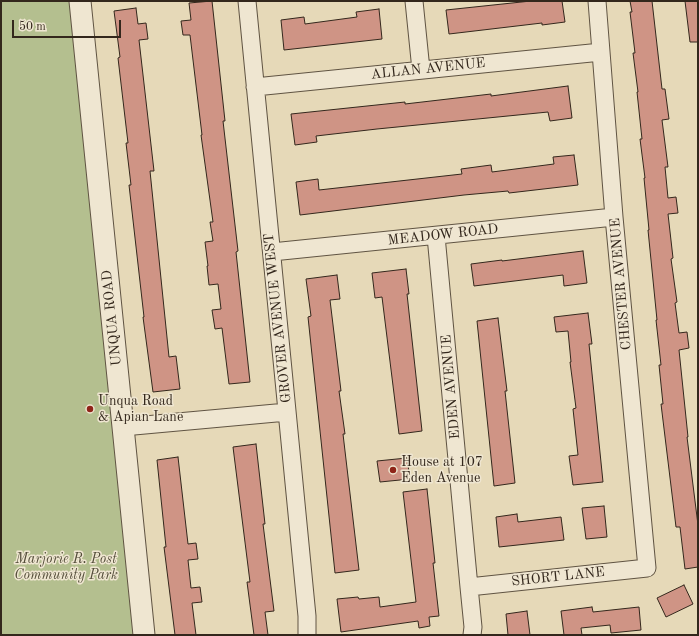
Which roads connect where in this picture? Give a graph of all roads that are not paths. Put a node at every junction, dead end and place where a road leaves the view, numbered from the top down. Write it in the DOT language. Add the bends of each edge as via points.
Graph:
graph roads {
  1 [pos="80,1"];
  2 [pos="247,1"];
  3 [pos="414,1"];
  4 [pos="597,1"];
  5 [pos="601,52"];
  6 [pos="421,70"];
  7 [pos="255,87"];
  8 [pos="614,217"];
  9 [pos="436,236"];
  10 [pos="272,252"];
  11 [pos="287,412"];
  12 [pos="123,427"];
  13 [pos="647,568"];
  14 [pos="469,587"];
  15 [pos="144,635"];
  16 [pos="307,635"];
  17 [pos="472,635"];
  1 -- 12 [label="street, UNQUA ROAD"];
  2 -- 7 [label="street, GROVER AVENUE WEST"];
  3 -- 6 [label="street"];
  4 -- 5 [label="street, CHESTER AVENUE"];
  5 -- 6 [label="street, ALLAN AVENUE"];
  5 -- 8 [label="street, CHESTER AVENUE"];
  6 -- 7 [label="street, ALLAN AVENUE"];
  7 -- 10 [label="street, GROVER AVENUE WEST"];
  8 -- 9 [label="street, MEADOW ROAD"];
  8 -- 13 [label="street, CHESTER AVENUE"];
  9 -- 10 [label="street, MEADOW ROAD"];
  9 -- 14 [label="street, EDEN AVENUE"];
  10 -- 11 [label="street, GROVER AVENUE WEST"];
  11 -- 12 [label="street"];
  11 -- 16 [label="street, GROVER AVENUE WEST"];
  12 -- 15 [label="street, UNQUA ROAD"];
  13 -- 14 [label="street, SHORT LANE"];
  14 -- 17 [label="street, EDEN AVENUE"];
}
